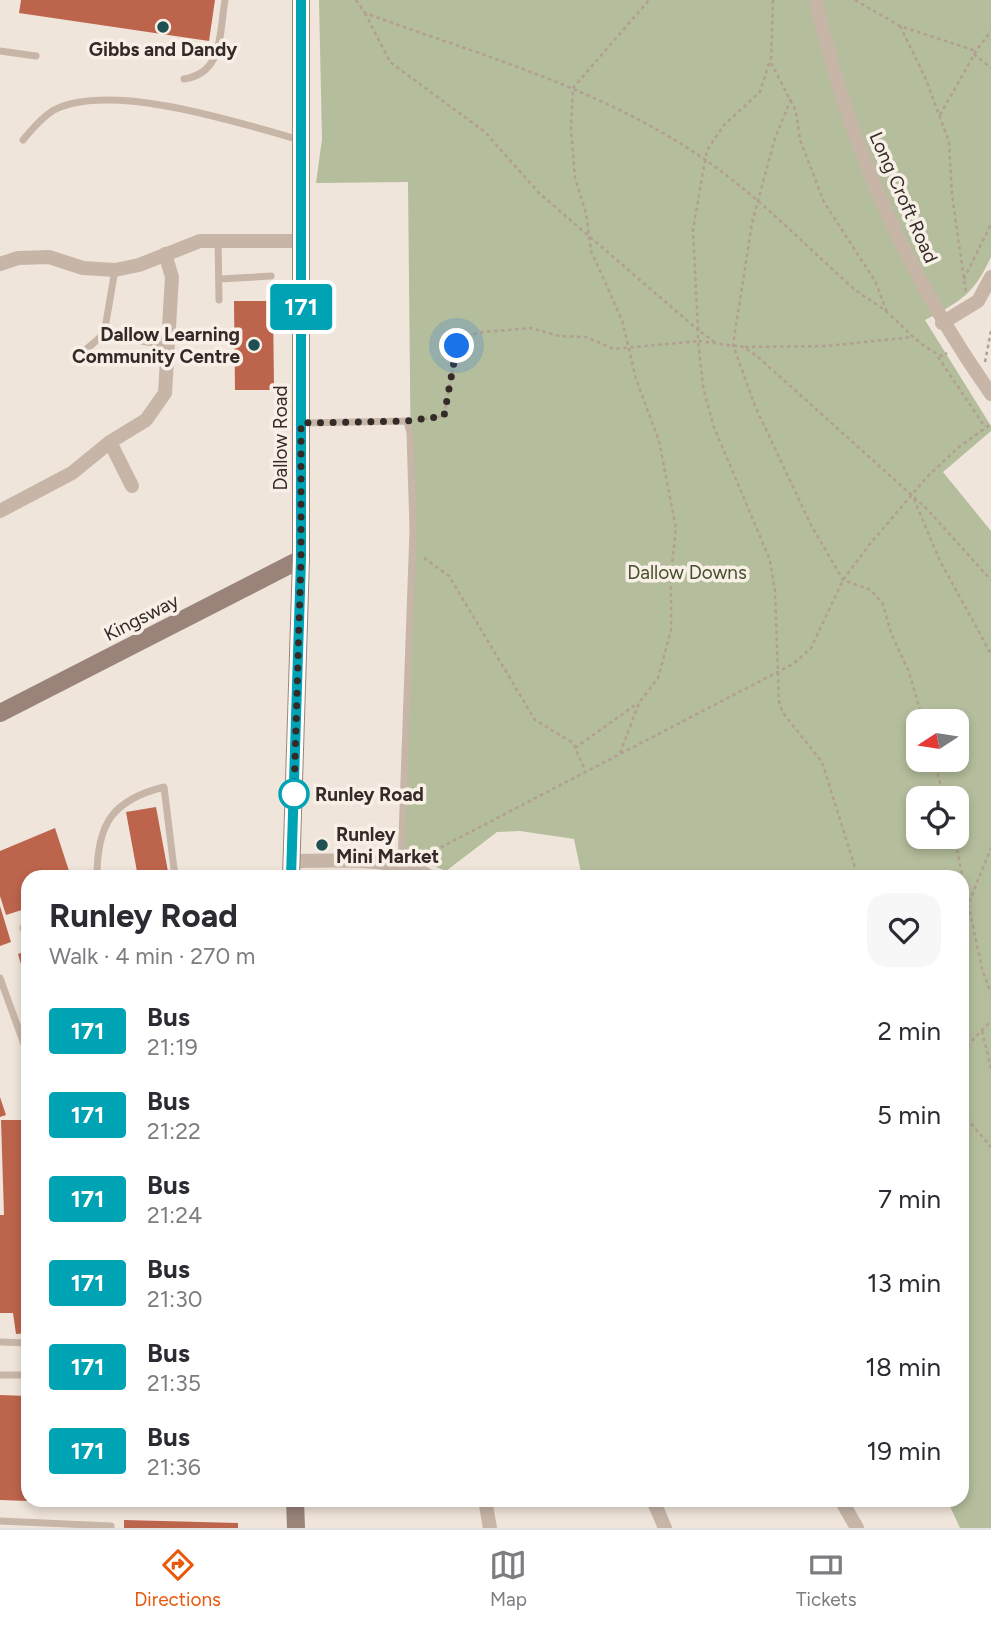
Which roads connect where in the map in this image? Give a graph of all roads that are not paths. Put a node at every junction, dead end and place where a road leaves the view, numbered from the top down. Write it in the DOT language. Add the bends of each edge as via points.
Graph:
graph roads {
  1 [pos="225,0"];
  2 [pos="301,0"];
  3 [pos="816,0"];
  4 [pos="0,51"];
  5 [pos="36,56"];
  6 [pos="184,79"];
  7 [pos="23,140"];
  8 [pos="301,140"];
  9 [pos="218,240"];
  10 [pos="301,241"];
  11 [pos="165,254"];
  12 [pos="0,264"];
  13 [pos="115,270"];
  14 [pos="271,276"];
  15 [pos="991,277"];
  16 [pos="220,279"];
  17 [pos="219,300"];
  18 [pos="942,323"];
  19 [pos="120,337"];
  20 [pos="169,346"];
  21 [pos="82,353"];
  22 [pos="991,394"];
  23 [pos="301,423"];
  24 [pos="110,442"];
  25 [pos="132,485"];
  26 [pos="0,511"];
  27 [pos="301,559"];
  28 [pos="0,713"];
  29 [pos="401,865"];
  30 [pos="292,869"];
  31 [pos="97,870"];
  32 [pos="174,870"];
  33 [pos="416,870"];
  34 [pos="0,978"];
  35 [pos="21,1036"];
  36 [pos="0,1342"];
  37 [pos="21,1343"];
  38 [pos="0,1375"];
  39 [pos="21,1376"];
  40 [pos="295,1507"];
  41 [pos="486,1507"];
  42 [pos="656,1507"];
  43 [pos="845,1507"];
  44 [pos="0,1521"];
  45 [pos="111,1528"];
  46 [pos="296,1528"];
  47 [pos="490,1528"];
  48 [pos="665,1528"];
  49 [pos="857,1528"];
  1 -- 6 [label="lane" via="214,64 205,73"];
  2 -- 8 [label="street, Dallow Road"];
  3 -- 18 [label="street, Long Croft Road" via="852,128 896,235"];
  4 -- 5 [label="lane"];
  7 -- 8 [label="lane" via="52,111 105,99 237,121"];
  8 -- 10 [label="street, Dallow Road"];
  9 -- 10 [label="street"];
  9 -- 11 [label="street" via="200,241"];
  9 -- 16 [label="lane"];
  10 -- 23 [label="street, Dallow Road"];
  11 -- 13 [label="street"];
  11 -- 20 [label="street" via="172,276"];
  12 -- 13 [label="street" via="49,257 83,268"];
  13 -- 21 [label="lane" via="104,334"];
  14 -- 16 [label="lane"];
  15 -- 18 [label="street" via="978,301"];
  16 -- 17 [label="lane"];
  18 -- 22 [label="street, Long Croft Road"];
  19 -- 20 [label="lane"];
  20 -- 24 [label="street" via="165,393 146,420"];
  23 -- 27 [label="street, Dallow Road"];
  23 -- 29 [label="lane" via="407,421 412,549"];
  24 -- 25 [label="street"];
  24 -- 26 [label="street" via="72,474"];
  27 -- 28 [label="street, Kingsway"];
  27 -- 30 [label="street, Dallow Road"];
  29 -- 30 [label="street"];
  29 -- 33 [label="street"];
  31 -- 32 [label="lane" via="97,846 106,823 135,794 164,787"];
  34 -- 35 [label="lane"];
  36 -- 37 [label="lane"];
  38 -- 39 [label="lane"];
  40 -- 46 [label="street"];
  41 -- 47 [label="street"];
  42 -- 48 [label="street"];
  43 -- 49 [label="street"];
  44 -- 45 [label="lane"];
}
